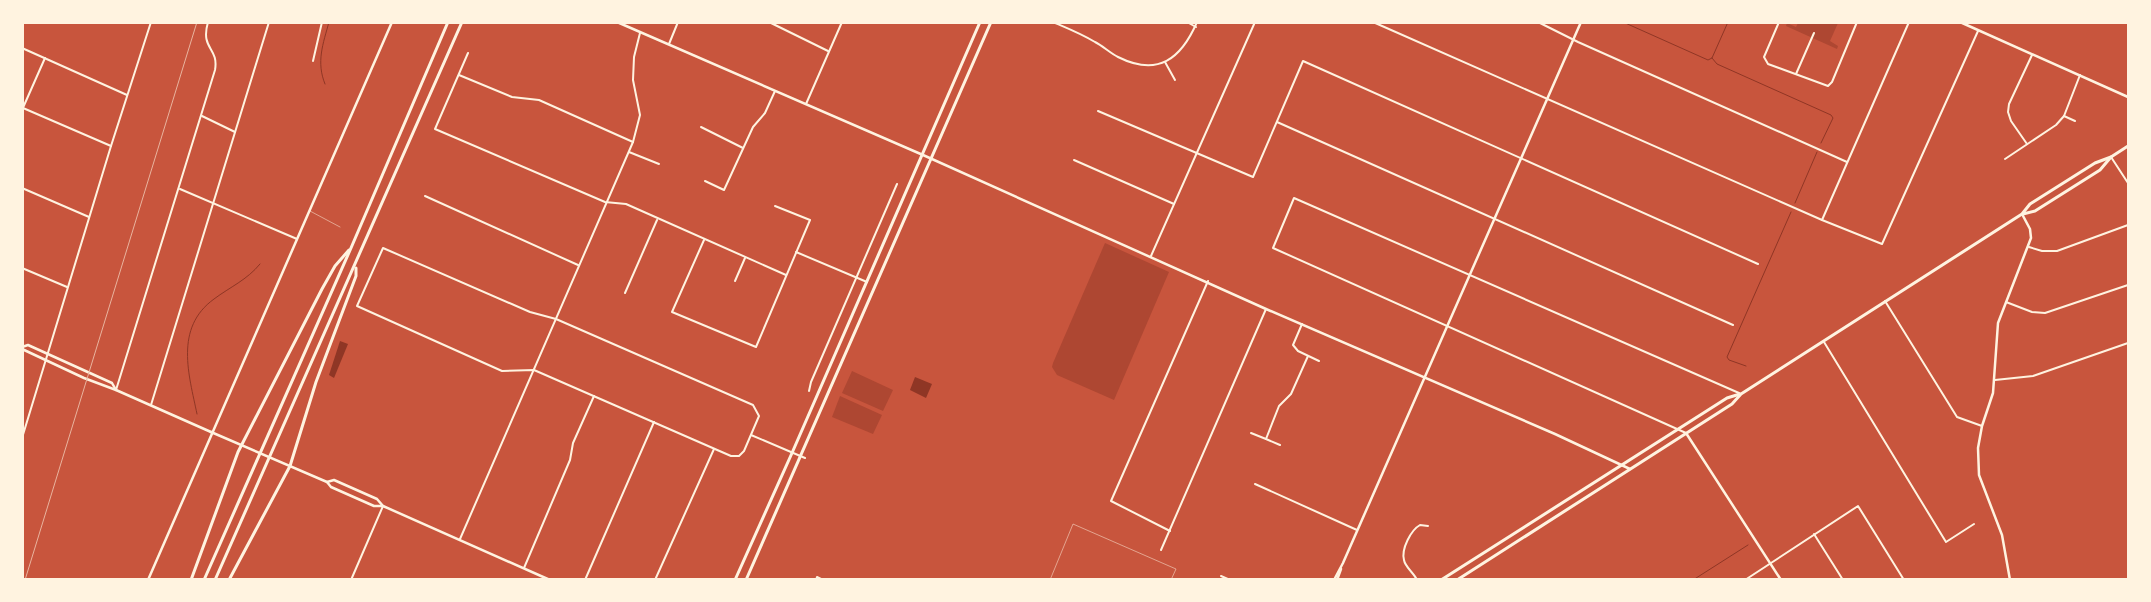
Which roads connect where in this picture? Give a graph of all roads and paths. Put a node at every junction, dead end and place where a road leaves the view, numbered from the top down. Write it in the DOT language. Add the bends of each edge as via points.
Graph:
graph roads {
  1 [pos="151,22"];
  2 [pos="208,22"];
  3 [pos="269,22"];
  4 [pos="322,22"];
  5 [pos="392,22"];
  6 [pos="448,22"];
  7 [pos="462,22"];
  8 [pos="617,22"];
  9 [pos="678,22"];
  10 [pos="770,22"];
  11 [pos="842,22"];
  12 [pos="980,22"];
  13 [pos="991,22"];
  14 [pos="1053,22"];
  15 [pos="1187,22"];
  16 [pos="1197,22"];
  17 [pos="1255,22"];
  18 [pos="1373,22"];
  19 [pos="1538,22"];
  20 [pos="1581,22"];
  21 [pos="1780,22"];
  22 [pos="1857,22"];
  23 [pos="1909,22"];
  24 [pos="1960,22"];
  25 [pos="1059,24"];
  26 [pos="1966,24"];
  27 [pos="1196,26"];
  28 [pos="1978,31"];
  29 [pos="640,32"];
  30 [pos="1814,33"];
  31 [pos="1573,39"];
  32 [pos="669,44"];
  33 [pos="22,48"];
  34 [pos="829,51"];
  35 [pos="468,53"];
  36 [pos="2032,54"];
  37 [pos="45,58"];
  38 [pos="313,61"];
  39 [pos="1166,62"];
  40 [pos="1796,75"];
  41 [pos="2080,75"];
  42 [pos="459,76"];
  43 [pos="1175,80"];
  44 [pos="775,91"];
  45 [pos="127,95"];
  46 [pos="2128,97"];
  47 [pos="1547,99"];
  48 [pos="806,104"];
  49 [pos="23,109"];
  50 [pos="1098,111"];
  51 [pos="202,116"];
  52 [pos="2064,116"];
  53 [pos="2075,121"];
  54 [pos="1277,122"];
  55 [pos="700,127"];
  56 [pos="235,132"];
  57 [pos="633,142"];
  58 [pos="2027,144"];
  59 [pos="111,146"];
  60 [pos="2128,146"];
  61 [pos="743,148"];
  62 [pos="629,152"];
  63 [pos="1197,154"];
  64 [pos="923,155"];
  65 [pos="2111,157"];
  66 [pos="931,159"];
  67 [pos="1520,159"];
  68 [pos="2005,159"];
  69 [pos="1074,160"];
  70 [pos="1847,162"];
  71 [pos="659,164"];
  72 [pos="705,181"];
  73 [pos="2128,183"];
  74 [pos="897,184"];
  75 [pos="22,188"];
  76 [pos="180,189"];
  77 [pos="425,196"];
  78 [pos="605,202"];
  79 [pos="213,203"];
  80 [pos="1174,204"];
  81 [pos="776,206"];
  82 [pos="310,211"];
  83 [pos="2022,214"];
  84 [pos="90,217"];
  85 [pos="657,219"];
  86 [pos="1494,219"];
  87 [pos="1822,220"];
  88 [pos="2128,225"];
  89 [pos="340,227"];
  90 [pos="297,239"];
  91 [pos="704,240"];
  92 [pos="2029,247"];
  93 [pos="351,248"];
  94 [pos="796,252"];
  95 [pos="1151,256"];
  96 [pos="745,258"];
  97 [pos="356,264"];
  98 [pos="1758,264"];
  99 [pos="579,265"];
  100 [pos="22,268"];
  101 [pos="1469,274"];
  102 [pos="786,275"];
  103 [pos="857,278"];
  104 [pos="735,281"];
  105 [pos="867,282"];
  106 [pos="1208,282"];
  107 [pos="2128,285"];
  108 [pos="67,287"];
  109 [pos="625,293"];
  110 [pos="1885,301"];
  111 [pos="2006,302"];
  112 [pos="1266,309"];
  113 [pos="556,319"];
  114 [pos="1302,324"];
  115 [pos="1447,325"];
  116 [pos="1733,325"];
  117 [pos="1823,340"];
  118 [pos="2128,343"];
  119 [pos="22,348"];
  120 [pos="47,355"];
  121 [pos="1308,356"];
  122 [pos="45,361"];
  123 [pos="1319,361"];
  124 [pos="534,370"];
  125 [pos="1425,377"];
  126 [pos="1995,380"];
  127 [pos="116,390"];
  128 [pos="809,391"];
  129 [pos="1741,394"];
  130 [pos="594,396"];
  131 [pos="151,405"];
  132 [pos="654,422"];
  133 [pos="1982,426"];
  134 [pos="1680,428"];
  135 [pos="211,432"];
  136 [pos="1686,432"];
  137 [pos="1251,433"];
  138 [pos="751,435"];
  139 [pos="22,438"];
  140 [pos="1266,439"];
  141 [pos="242,445"];
  142 [pos="1280,445"];
  143 [pos="714,448"];
  144 [pos="792,453"];
  145 [pos="800,456"];
  146 [pos="805,458"];
  147 [pos="1612,461"];
  148 [pos="290,466"];
  149 [pos="1623,466"];
  150 [pos="1630,469"];
  151 [pos="1610,474"];
  152 [pos="327,482"];
  153 [pos="1255,484"];
  154 [pos="383,506"];
  155 [pos="1974,524"];
  156 [pos="1428,526"];
  157 [pos="1358,530"];
  158 [pos="1170,531"];
  159 [pos="1814,534"];
  160 [pos="460,539"];
  161 [pos="1161,550"];
  162 [pos="1770,562"];
  163 [pos="524,568"];
  164 [pos="1221,576"];
  165 [pos="816,578"];
  166 [pos="148,580"];
  167 [pos="191,580"];
  168 [pos="204,580"];
  169 [pos="215,580"];
  170 [pos="230,580"];
  171 [pos="351,580"];
  172 [pos="550,580"];
  173 [pos="584,580"];
  174 [pos="655,580"];
  175 [pos="734,580"];
  176 [pos="746,580"];
  177 [pos="823,580"];
  178 [pos="1050,580"];
  179 [pos="1171,580"];
  180 [pos="1230,580"];
  181 [pos="1335,580"];
  182 [pos="1418,580"];
  183 [pos="1441,580"];
  184 [pos="1457,580"];
  185 [pos="1745,580"];
  186 [pos="1781,580"];
  187 [pos="1843,580"];
  188 [pos="1904,580"];
  189 [pos="2010,580"];
  1 -- 45 [label="street"];
  2 -- 51 [label="street" via="205,38 216,63"];
  3 -- 56 [label="street"];
  4 -- 38 [label="street"];
  5 -- 82 [label="street"];
  6 -- 93 [label="main road"];
  7 -- 97 [label="main road"];
  8 -- 29 [label="street"];
  9 -- 32 [label="street"];
  10 -- 34 [label="street"];
  11 -- 34 [label="street"];
  12 -- 64 [label="main road"];
  13 -- 66 [label="main road"];
  14 -- 25 [label="street"];
  15 -- 27 [label="street"];
  16 -- 27 [label="street"];
  17 -- 63 [label="street"];
  18 -- 47 [label="street"];
  19 -- 31 [label="street"];
  20 -- 31 [label="street"];
  21 -- 40 [label="street" via="1765,61"];
  22 -- 40 [label="street" via="1828,86"];
  23 -- 70 [label="street"];
  24 -- 26 [label="street"];
  25 -- 39 [label="street" via="1131,63 1147,66"];
  26 -- 28 [label="street"];
  27 -- 39 [label="street" via="1182,50"];
  28 -- 36 [label="street"];
  28 -- 87 [label="street" via="1882,244"];
  29 -- 32 [label="street"];
  29 -- 57 [label="street" via="633,80 640,115"];
  30 -- 40 [label="street"];
  31 -- 47 [label="street"];
  31 -- 70 [label="street"];
  32 -- 44 [label="street"];
  33 -- 37 [label="street"];
  34 -- 48 [label="street"];
  35 -- 42 [label="street"];
  36 -- 41 [label="street"];
  36 -- 58 [label="street" via="2008,112"];
  37 -- 45 [label="street"];
  37 -- 49 [label="street"];
  39 -- 43 [label="street"];
  41 -- 46 [label="street"];
  41 -- 52 [label="street"];
  42 -- 57 [label="street" via="512,98 539,100"];
  42 -- 78 [label="street" via="435,129"];
  44 -- 48 [label="street"];
  44 -- 61 [label="street"];
  45 -- 59 [label="street"];
  47 -- 67 [label="street"];
  47 -- 87 [label="street"];
  48 -- 64 [label="street"];
  49 -- 59 [label="street"];
  50 -- 63 [label="street"];
  51 -- 56 [label="street"];
  51 -- 76 [label="street"];
  52 -- 53 [label="street"];
  52 -- 58 [label="street"];
  54 -- 63 [label="street" via="1253,177"];
  54 -- 67 [label="street" via="1303,61"];
  54 -- 86 [label="street"];
  55 -- 61 [label="street"];
  56 -- 79 [label="street"];
  57 -- 62 [label="street"];
  58 -- 68 [label="street"];
  59 -- 84 [label="street"];
  60 -- 65 [label="main road"];
  61 -- 72 [label="street" via="724,190"];
  62 -- 71 [label="street"];
  62 -- 78 [label="street"];
  63 -- 80 [label="street"];
  64 -- 66 [label="street"];
  64 -- 105 [label="main road"];
  65 -- 73 [label="street"];
  65 -- 83 [label="main road" via="2087,168 2030,204"];
  65 -- 83 [label="main road" via="2100,170 2035,211"];
  66 -- 95 [label="street"];
  66 -- 145 [label="main road"];
  67 -- 86 [label="street"];
  67 -- 98 [label="street"];
  69 -- 80 [label="street"];
  70 -- 87 [label="street"];
  74 -- 103 [label="street"];
  75 -- 84 [label="street"];
  76 -- 79 [label="street"];
  76 -- 127 [label="street"];
  77 -- 99 [label="street"];
  78 -- 85 [label="street" via="626,204"];
  78 -- 99 [label="street"];
  79 -- 90 [label="street"];
  79 -- 131 [label="street"];
  80 -- 95 [label="street"];
  81 -- 94 [label="street" via="810,220"];
  82 -- 89 [label="lane"];
  82 -- 90 [label="street"];
  83 -- 92 [label="street" via="2031,234"];
  83 -- 110 [label="main road"];
  84 -- 108 [label="street"];
  85 -- 91 [label="street"];
  85 -- 109 [label="street"];
  86 -- 101 [label="street"];
  86 -- 116 [label="street"];
  88 -- 92 [label="street" via="2057,251"];
  90 -- 135 [label="street"];
  91 -- 96 [label="street"];
  91 -- 102 [label="street" via="672,312 756,347"];
  92 -- 111 [label="street"];
  93 -- 141 [label="main road" via="326,281"];
  93 -- 168 [label="main road"];
  94 -- 102 [label="street"];
  94 -- 103 [label="street"];
  95 -- 106 [label="street"];
  96 -- 102 [label="street"];
  96 -- 104 [label="street"];
  97 -- 148 [label="main road" via="356,276 316,382"];
  97 -- 169 [label="main road"];
  99 -- 113 [label="street"];
  100 -- 108 [label="street"];
  101 -- 115 [label="street"];
  101 -- 115 [label="street" via="1294,198 1273,248"];
  101 -- 129 [label="street"];
  103 -- 105 [label="street"];
  103 -- 128 [label="street"];
  105 -- 144 [label="main road"];
  106 -- 112 [label="street"];
  106 -- 158 [label="street" via="1111,502"];
  107 -- 111 [label="street" via="2045,313 2032,312"];
  108 -- 120 [label="street"];
  110 -- 117 [label="main road"];
  110 -- 133 [label="street" via="1957,417"];
  111 -- 126 [label="street" via="1997,332"];
  112 -- 114 [label="street"];
  112 -- 158 [label="street"];
  113 -- 124 [label="street"];
  113 -- 124 [label="street" via="530,312 383,248 357,306 502,371"];
  113 -- 138 [label="street" via="753,404 759,416"];
  114 -- 121 [label="street" via="1293,345"];
  114 -- 125 [label="street"];
  115 -- 125 [label="street"];
  115 -- 134 [label="street"];
  117 -- 129 [label="main road"];
  117 -- 155 [label="street" via="1946,542"];
  118 -- 126 [label="street" via="2033,376"];
  119 -- 120 [label="street" via="28,345"];
  119 -- 122 [label="street"];
  120 -- 122 [label="street"];
  120 -- 127 [label="street" via="112,383"];
  121 -- 123 [label="street"];
  121 -- 140 [label="street" via="1291,394 1279,406"];
  122 -- 127 [label="street"];
  122 -- 139 [label="street"];
  124 -- 130 [label="street"];
  124 -- 160 [label="street"];
  125 -- 147 [label="street"];
  125 -- 157 [label="street"];
  126 -- 133 [label="street"];
  127 -- 131 [label="street"];
  129 -- 134 [label="main road" via="1727,398"];
  129 -- 136 [label="main road" via="1732,404"];
  130 -- 132 [label="street"];
  130 -- 163 [label="street"];
  131 -- 135 [label="street"];
  132 -- 143 [label="street"];
  132 -- 173 [label="street"];
  133 -- 189 [label="street" via="1978,448 1979,475 2002,535"];
  134 -- 136 [label="street"];
  134 -- 149 [label="main road"];
  135 -- 141 [label="street"];
  135 -- 166 [label="street"];
  136 -- 150 [label="main road"];
  136 -- 162 [label="street"];
  137 -- 140 [label="street"];
  138 -- 143 [label="street" via="739,456"];
  138 -- 144 [label="street"];
  140 -- 142 [label="street"];
  141 -- 148 [label="street"];
  141 -- 167 [label="main road"];
  143 -- 174 [label="street"];
  144 -- 145 [label="street"];
  144 -- 175 [label="main road"];
  145 -- 146 [label="street"];
  145 -- 176 [label="main road"];
  147 -- 149 [label="street"];
  147 -- 151 [label="street" via="1615,468"];
  148 -- 152 [label="street"];
  148 -- 170 [label="main road"];
  149 -- 150 [label="street"];
  149 -- 151 [label="main road"];
  150 -- 184 [label="main road"];
  151 -- 183 [label="main road"];
  152 -- 154 [label="street" via="331,488 374,506"];
  152 -- 154 [label="street" via="334,480 377,499"];
  153 -- 157 [label="street"];
  154 -- 160 [label="street"];
  154 -- 171 [label="street"];
  156 -- 182 [label="street" via="1420,525 1412,532 1404,554 1404,562"];
  157 -- 181 [label="street"];
  158 -- 161 [label="street"];
  159 -- 162 [label="street"];
  159 -- 187 [label="street"];
  159 -- 188 [label="street" via="1858,506"];
  160 -- 163 [label="street"];
  162 -- 185 [label="street"];
  162 -- 186 [label="street"];
  163 -- 172 [label="street"];
  164 -- 180 [label="street"];
  165 -- 177 [label="street"];
  178 -- 179 [label="lane" via="1074,524 1176,569"];
}
